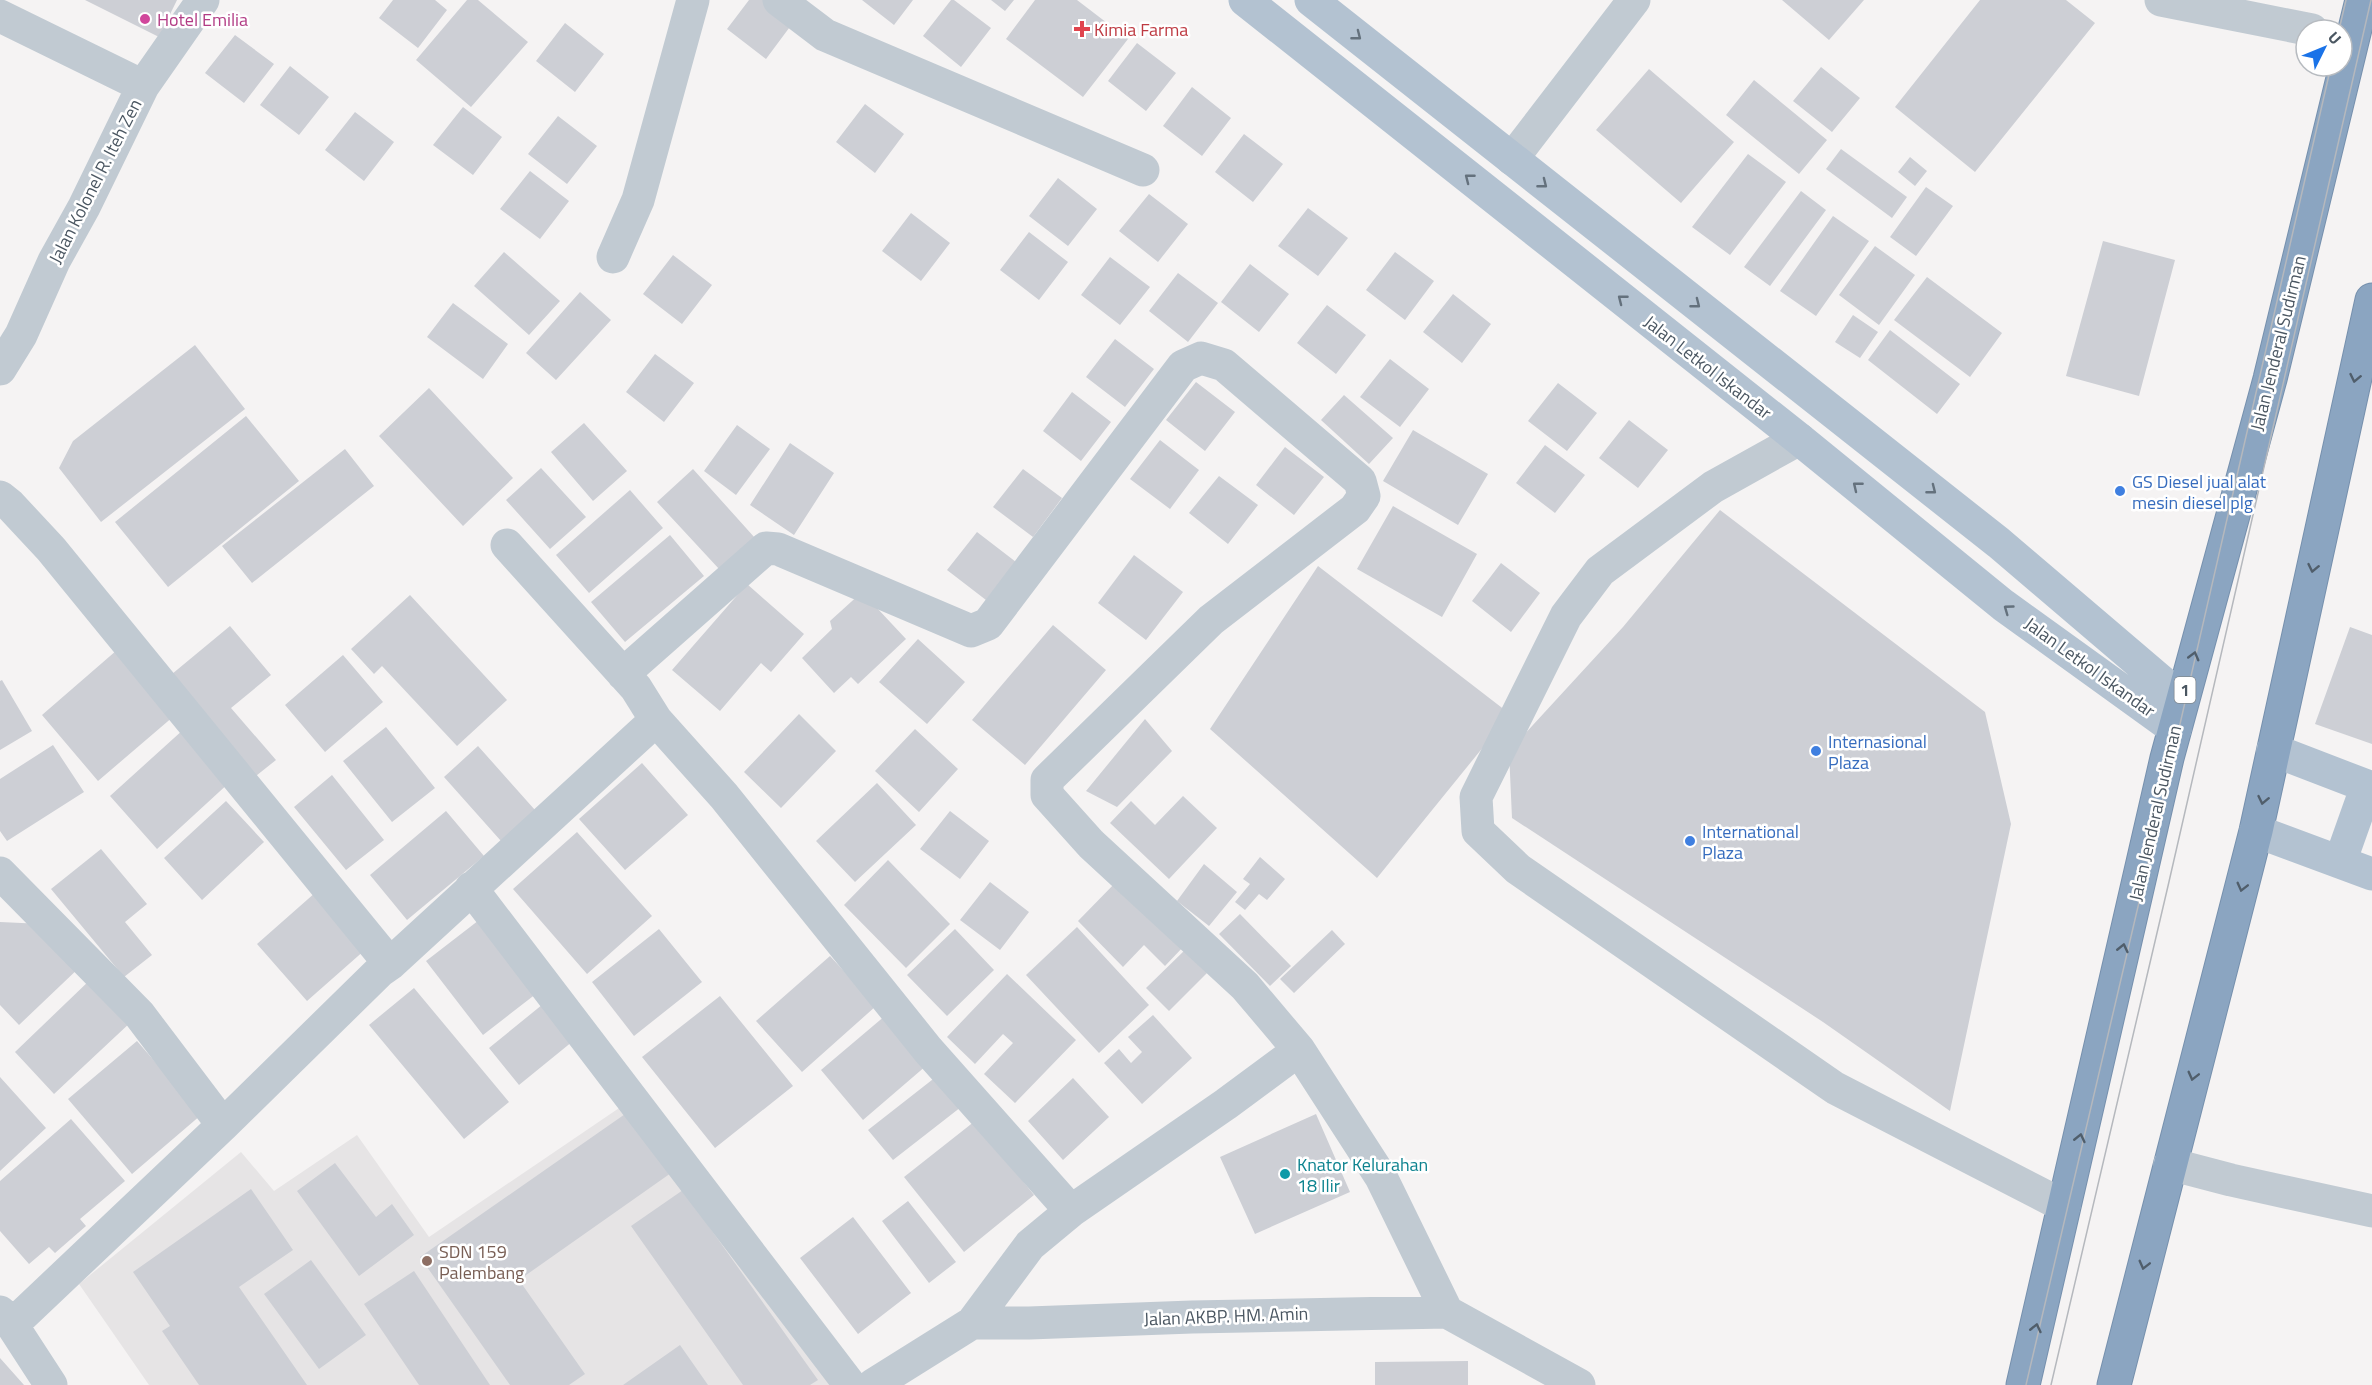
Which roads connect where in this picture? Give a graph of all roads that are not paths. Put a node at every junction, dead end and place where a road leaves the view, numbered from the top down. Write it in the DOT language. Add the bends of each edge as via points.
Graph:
graph roads {
  1 [pos="203,0"];
  2 [pos="693,0"];
  3 [pos="779,0"];
  4 [pos="1245,0"];
  5 [pos="1311,0"];
  6 [pos="1634,0"];
  7 [pos="2161,0"];
  8 [pos="2362,0"];
  9 [pos="0,16"];
  10 [pos="2354,21"];
  11 [pos="2294,26"];
  12 [pos="2339,78"];
  13 [pos="143,86"];
  14 [pos="1512,159"];
  15 [pos="1143,170"];
  16 [pos="613,257"];
  17 [pos="2372,300"];
  18 [pos="0,369"];
  19 [pos="1799,438"];
  20 [pos="0,497"];
  21 [pos="507,545"];
  22 [pos="2086,616"];
  23 [pos="2066,650"];
  24 [pos="623,674"];
  25 [pos="2179,714"];
  26 [pos="656,720"];
  27 [pos="2273,750"];
  28 [pos="2370,787"];
  29 [pos="2256,831"];
  30 [pos="2340,862"];
  31 [pos="0,873"];
  32 [pos="2372,874"];
  33 [pos="471,888"];
  34 [pos="390,964"];
  35 [pos="1299,1050"];
  36 [pos="223,1125"];
  37 [pos="2170,1164"];
  38 [pos="2064,1206"];
  39 [pos="1071,1211"];
  40 [pos="2372,1211"];
  41 [pos="1448,1312"];
  42 [pos="6,1318"];
  43 [pos="972,1323"];
  44 [pos="1570,1383"];
  45 [pos="51,1385"];
  46 [pos="850,1385"];
  47 [pos="873,1385"];
  48 [pos="2024,1385"];
  49 [pos="2114,1385"];
  1 -- 13 [label="street, Jalan Kolonel R. Iteh Zen"];
  2 -- 16 [label="street" via="638,200"];
  3 -- 15 [label="street" via="825,35"];
  19 -- 4 [label="main road, Jalan Letkol Iskandar, one-way"];
  5 -- 14 [label="main road, Jalan Letkol Iskandar, one-way"];
  6 -- 14 [label="street"];
  7 -- 11 [label="street"];
  8 -- 10 [label="highway, Jalan Jenderal Sudirman / 1"];
  9 -- 13 [label="street"];
  25 -- 12 [label="highway, Jalan Jenderal Sudirman / 1, one-way" via="2270,380"];
  13 -- 18 [label="street, Jalan Kolonel R. Iteh Zen" via="21,335"];
  14 -- 22 [label="main road, Jalan Letkol Iskandar, one-way"];
  17 -- 27 [label="highway, one-way"];
  23 -- 19 [label="main road, Jalan Letkol Iskandar, one-way" via="2003,605"];
  19 -- 38 [label="street" via="1713,487 1600,572 1566,616 1476,797 1478,831 1518,869 1836,1088"];
  20 -- 34 [label="street" via="51,549"];
  21 -- 24 [label="street"];
  22 -- 23 [label="main road"];
  22 -- 25 [label="main road, Jalan Letkol Iskandar"];
  23 -- 25 [label="main road, Jalan Letkol Iskandar"];
  24 -- 26 [label="street"];
  24 -- 35 [label="street" via="766,548 778,549 972,631 988,624 1183,366 1201,358 1224,365 1360,481 1364,496 1355,509 1211,620 1047,780 1047,795 1091,844 1245,986"];
  38 -- 25 [label="highway, Jalan Jenderal Sudirman / 1, one-way"];
  26 -- 33 [label="street"];
  26 -- 39 [label="street" via="724,796 928,1050"];
  27 -- 28 [label="main road"];
  27 -- 29 [label="highway, one-way"];
  28 -- 30 [label="main road"];
  29 -- 30 [label="main road"];
  29 -- 37 [label="highway, one-way"];
  30 -- 32 [label="main road"];
  31 -- 36 [label="street" via="139,1014"];
  33 -- 34 [label="street"];
  33 -- 46 [label="street"];
  34 -- 36 [label="street"];
  35 -- 39 [label="street"];
  35 -- 41 [label="street" via="1381,1177"];
  36 -- 42 [label="street"];
  37 -- 40 [label="street"];
  37 -- 49 [label="highway, one-way"];
  48 -- 38 [label="highway, Jalan Jenderal Sudirman / 1, one-way"];
  39 -- 43 [label="street" via="1030,1245"];
  41 -- 43 [label="street, Jalan AKBP. HM. Amin"];
  41 -- 44 [label="street, Jalan AKBP. HM. Amin"];
  42 -- 45 [label="street"];
  43 -- 47 [label="street"];
}
